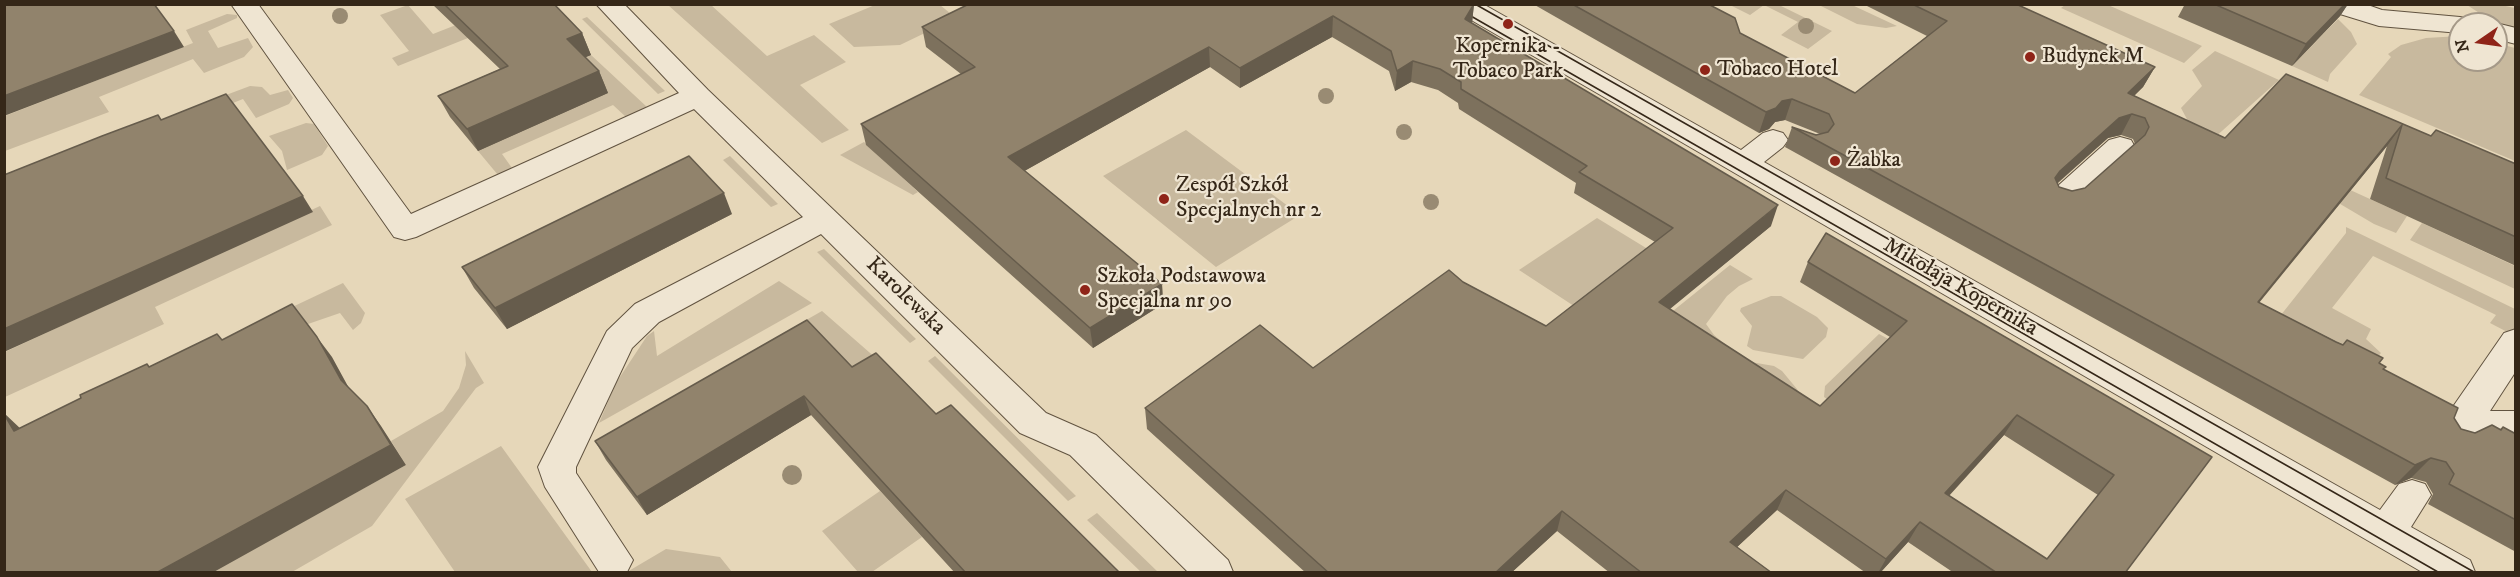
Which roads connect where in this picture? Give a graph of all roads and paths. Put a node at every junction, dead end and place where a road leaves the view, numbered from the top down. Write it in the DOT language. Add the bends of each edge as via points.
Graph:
graph roads {
  1 [pos="244,4"];
  2 [pos="609,4"];
  3 [pos="1463,4"];
  4 [pos="2349,8"];
  5 [pos="2448,24"];
  6 [pos="698,96"];
  7 [pos="1786,137"];
  8 [pos="2120,147"];
  9 [pos="1742,164"];
  10 [pos="2061,200"];
  11 [pos="824,219"];
  12 [pos="2516,342"];
  13 [pos="2516,425"];
  14 [pos="2412,495"];
  15 [pos="2391,535"];
  16 [pos="613,560"];
  17 [pos="1214,573"];
  18 [pos="2456,573"];
  1 -- 6 [label="street" via="405,229"];
  2 -- 6 [label="street, Karolewska"];
  3 -- 9 [label="street, Mikołaja Kopernika"];
  4 -- 5 [label="street" via="2379,18"];
  6 -- 11 [label="street, Karolewska"];
  7 -- 9 [label="street"];
  8 -- 10 [label="street"];
  9 -- 15 [label="street, Mikołaja Kopernika"];
  11 -- 16 [label="street" via="647,312 619,340 556,467"];
  11 -- 17 [label="street, Karolewska" via="1033,423 1083,445"];
  12 -- 13 [label="street" via="2459,429"];
  14 -- 15 [label="street" via="2391,525"];
  15 -- 18 [label="street, Mikołaja Kopernika"];
}
